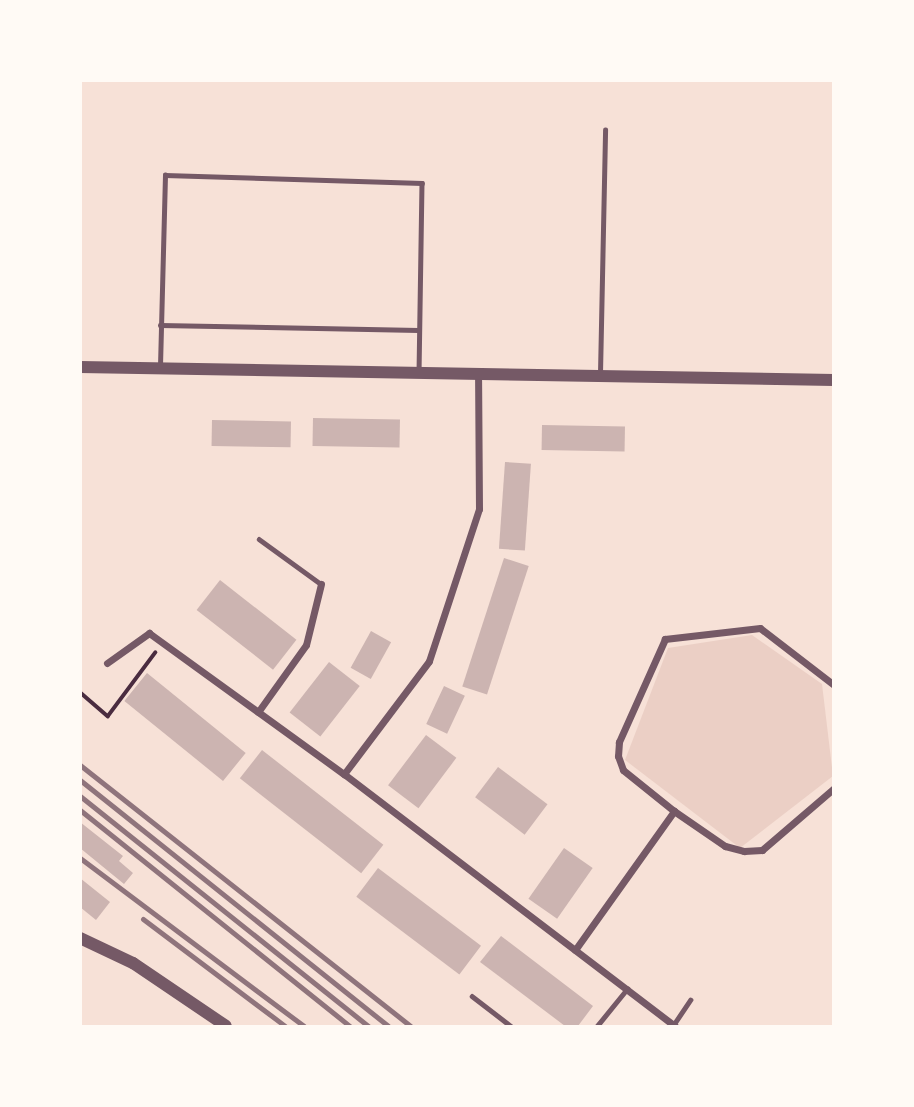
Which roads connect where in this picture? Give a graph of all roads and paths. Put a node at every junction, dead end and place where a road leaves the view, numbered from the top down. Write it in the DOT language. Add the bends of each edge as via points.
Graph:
graph roads {
  1 [pos="605,130"];
  2 [pos="160,325"];
  3 [pos="419,330"];
  4 [pos="80,367"];
  5 [pos="160,368"];
  6 [pos="419,374"];
  7 [pos="478,376"];
  8 [pos="600,377"];
  9 [pos="834,380"];
  10 [pos="259,539"];
  11 [pos="321,584"];
  12 [pos="162,642"];
  13 [pos="107,663"];
  14 [pos="834,685"];
  15 [pos="80,692"];
  16 [pos="258,712"];
  17 [pos="344,774"];
  18 [pos="834,788"];
  19 [pos="674,811"];
  20 [pos="80,938"];
  21 [pos="575,950"];
  22 [pos="627,989"];
  23 [pos="472,996"];
  24 [pos="690,1000"];
  25 [pos="674,1026"];
  26 [pos="226,1027"];
  27 [pos="512,1027"];
  28 [pos="597,1027"];
  1 -- 8 [label="lane"];
  2 -- 3 [label="lane"];
  2 -- 3 [label="lane" via="165,175 422,183"];
  2 -- 5 [label="lane"];
  3 -- 6 [label="lane"];
  4 -- 5 [label="street"];
  5 -- 6 [label="street"];
  6 -- 7 [label="street"];
  7 -- 8 [label="street"];
  7 -- 17 [label="street" via="480,509 429,661"];
  8 -- 9 [label="street"];
  10 -- 11 [label="lane"];
  11 -- 16 [label="street" via="306,645"];
  12 -- 13 [label="street" via="149,633"];
  12 -- 15 [label="path" via="108,716"];
  12 -- 16 [label="street"];
  14 -- 19 [label="street" via="760,628 665,639 619,742 618,756 623,770"];
  16 -- 17 [label="street"];
  17 -- 21 [label="street"];
  18 -- 19 [label="street" via="762,850 725,846"];
  19 -- 21 [label="street"];
  20 -- 26 [label="street" via="133,962"];
  21 -- 22 [label="street"];
  22 -- 25 [label="street"];
  22 -- 28 [label="lane"];
  23 -- 27 [label="lane"];
  24 -- 25 [label="lane"];
}
